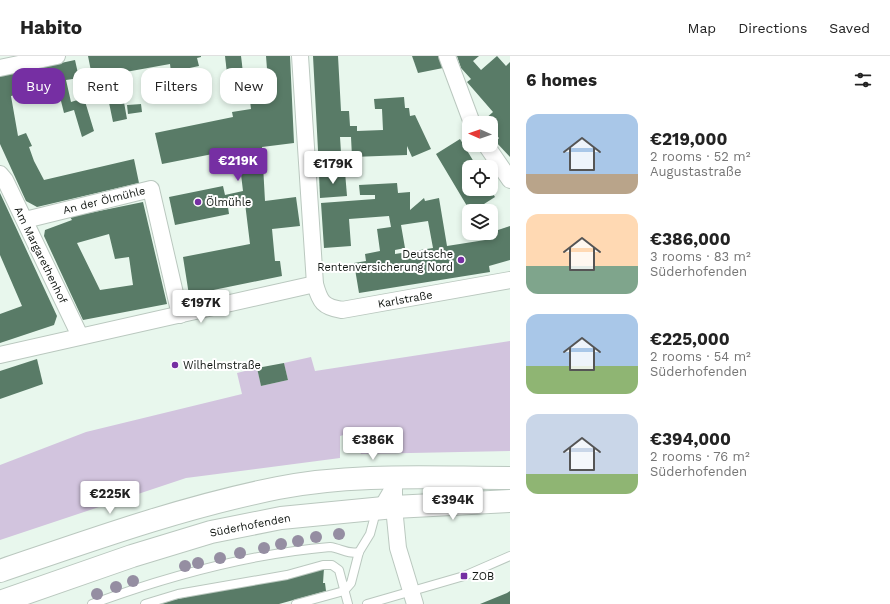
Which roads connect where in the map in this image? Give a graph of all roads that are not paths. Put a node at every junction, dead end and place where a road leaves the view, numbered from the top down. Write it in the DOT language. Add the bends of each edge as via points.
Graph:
graph roads {
  1 [pos="57,56"];
  2 [pos="300,56"];
  3 [pos="448,60"];
  4 [pos="0,68"];
  5 [pos="469,116"];
  6 [pos="491,152"];
  7 [pos="0,174"];
  8 [pos="510,180"];
  9 [pos="25,220"];
  10 [pos="510,280"];
  11 [pos="315,284"];
  12 [pos="180,315"];
  13 [pos="80,336"];
  14 [pos="0,355"];
  15 [pos="394,478"];
  16 [pos="510,478"];
  17 [pos="510,501"];
  18 [pos="385,507"];
  19 [pos="359,552"];
  20 [pos="510,556"];
  21 [pos="0,570"];
  22 [pos="344,591"];
  23 [pos="413,597"];
  24 [pos="0,602"];
  25 [pos="92,604"];
  26 [pos="145,604"];
  27 [pos="296,604"];
  28 [pos="348,604"];
  29 [pos="367,604"];
  1 -- 4 [label="street"];
  2 -- 11 [label="street, Karlstraße"];
  3 -- 5 [label="street"];
  6 -- 8 [label="street"];
  7 -- 9 [label="street, Am Margarethenhof"];
  9 -- 12 [label="street, An der Ölmühle" via="151,189"];
  9 -- 13 [label="street, Am Margarethenhof"];
  10 -- 11 [label="street, Karlstraße" via="342,310 329,308 319,299"];
  11 -- 12 [label="street"];
  12 -- 13 [label="street"];
  13 -- 14 [label="street"];
  15 -- 16 [label="main road"];
  15 -- 18 [label="street"];
  15 -- 21 [label="main road" via="353,478 278,488 121,530"];
  17 -- 18 [label="main road, Süderhofenden"];
  18 -- 19 [label="lane"];
  18 -- 23 [label="street"];
  18 -- 24 [label="main road, Süderhofenden" via="281,518 211,532 132,556"];
  19 -- 22 [label="lane" via="351,583"];
  19 -- 25 [label="lane" via="353,554 330,547 259,556 149,584"];
  20 -- 23 [label="lane"];
  22 -- 26 [label="lane" via="339,570 332,565 178,594"];
  22 -- 27 [label="lane"];
  22 -- 28 [label="lane"];
  23 -- 29 [label="lane"];
}
